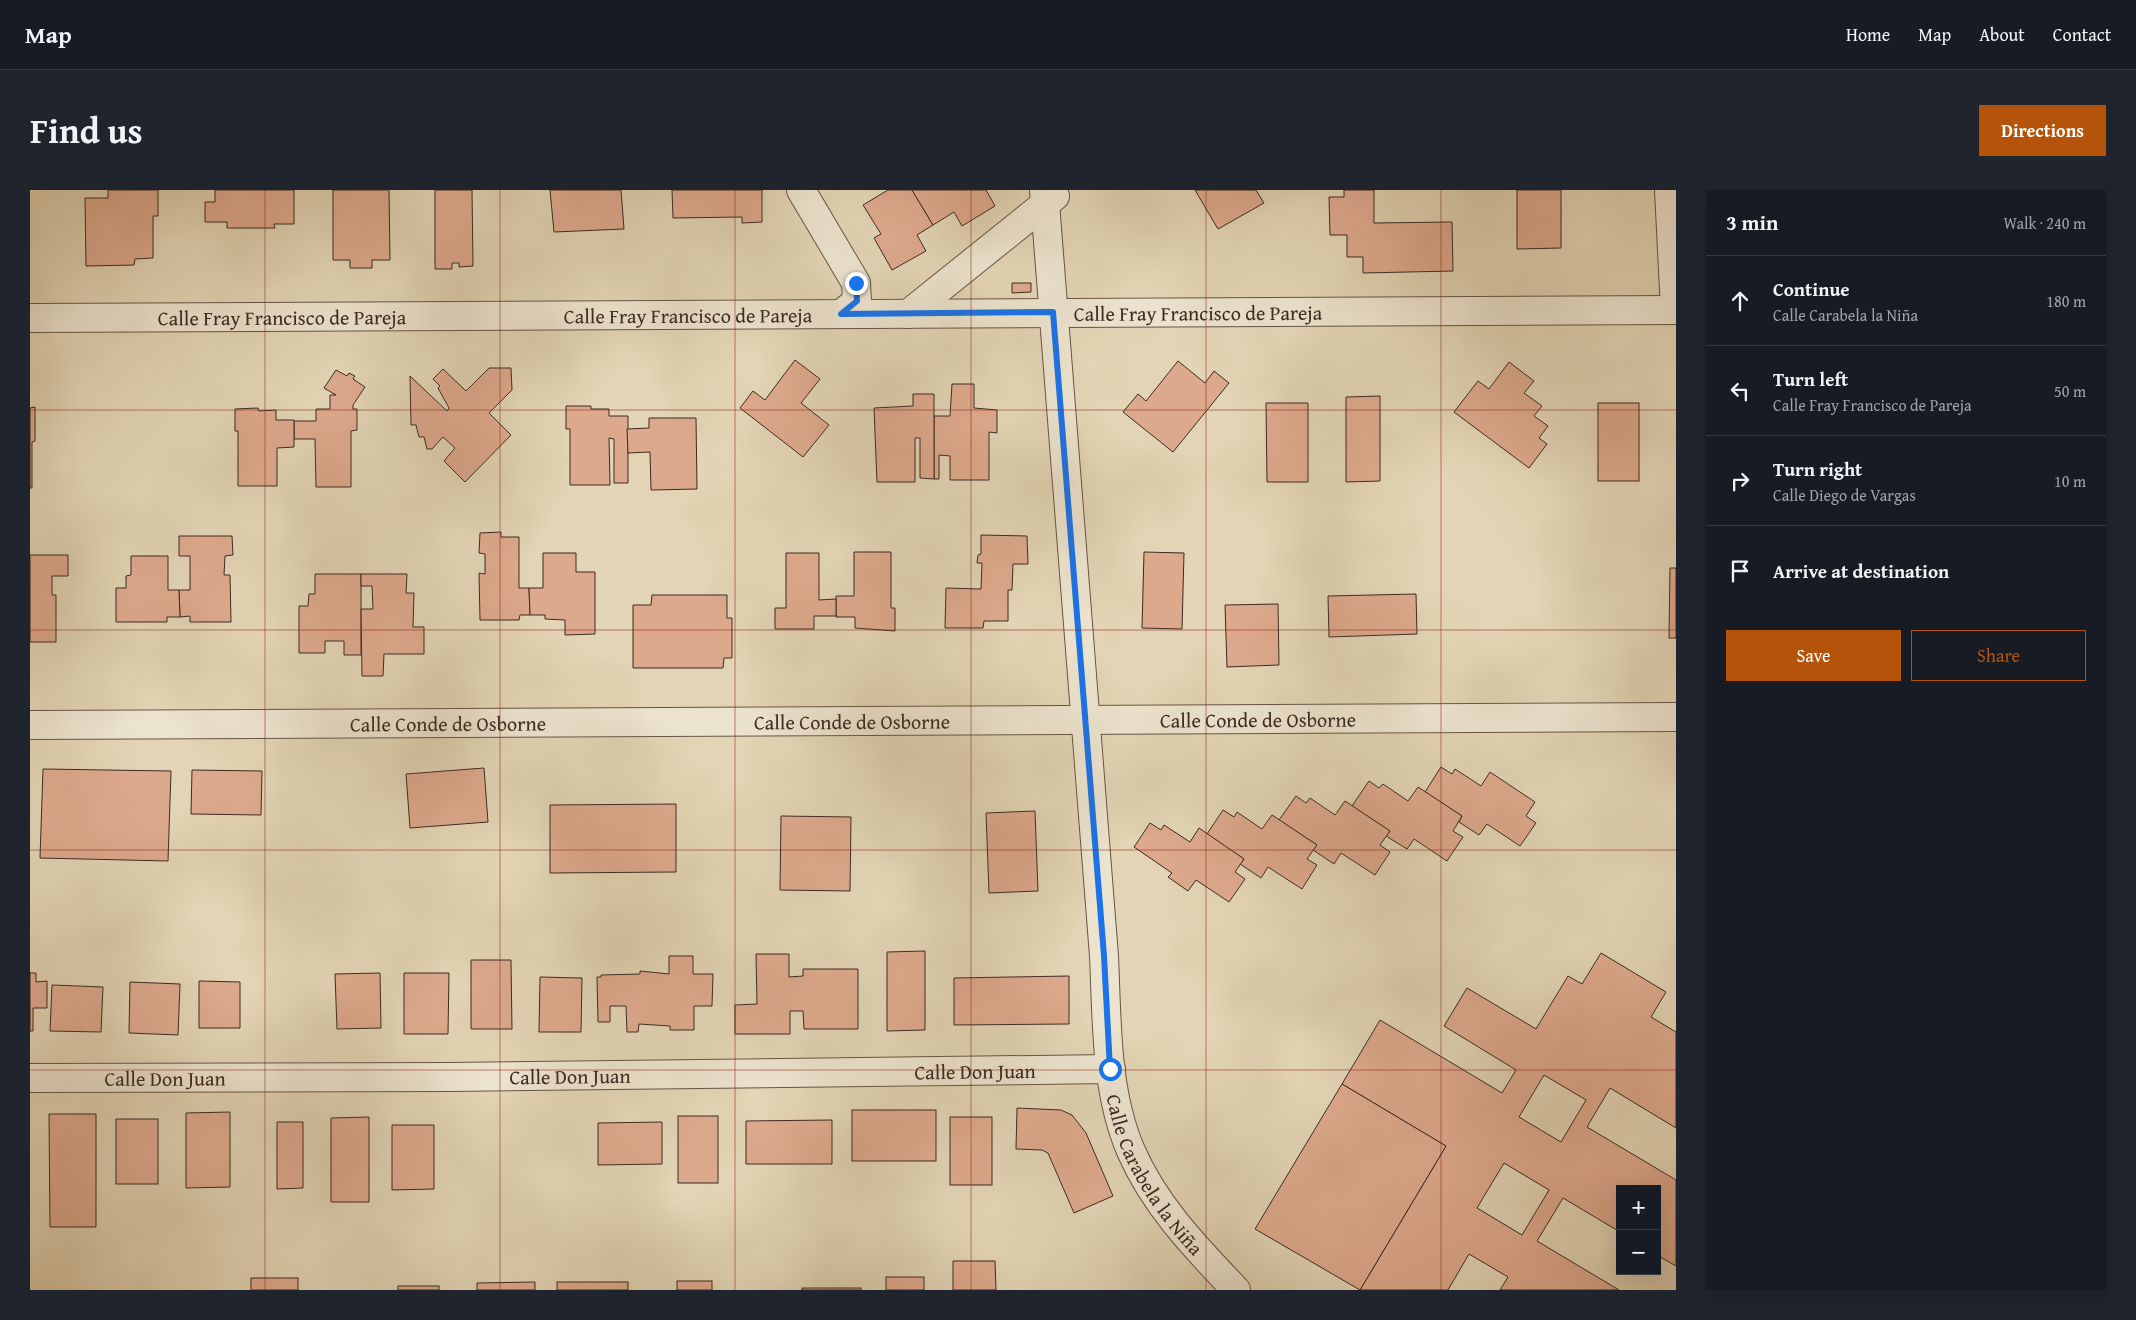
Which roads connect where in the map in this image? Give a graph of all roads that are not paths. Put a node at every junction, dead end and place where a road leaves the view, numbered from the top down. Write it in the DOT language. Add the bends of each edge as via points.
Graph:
graph roads {
  1 [pos="801,190"];
  2 [pos="1669,190"];
  3 [pos="1050,195"];
  4 [pos="1676,310"];
  5 [pos="1053,312"];
  6 [pos="841,314"];
  7 [pos="908,314"];
  8 [pos="30,318"];
  9 [pos="1676,718"];
  10 [pos="1084,720"];
  11 [pos="30,725"];
  12 [pos="1110,1069"];
  13 [pos="30,1078"];
  14 [pos="1236,1290"];
  1 -- 6 [label="street" via="856,283 857,301"];
  2 -- 4 [label="street"];
  3 -- 5 [label="street, Calle Carabela la Niña"];
  3 -- 7 [label="street"];
  4 -- 5 [label="street, Calle Fray Francisco de Pareja"];
  5 -- 7 [label="street, Calle Fray Francisco de Pareja"];
  5 -- 10 [label="street, Calle Carabela la Niña"];
  6 -- 7 [label="street, Calle Fray Francisco de Pareja"];
  6 -- 8 [label="street, Calle Fray Francisco de Pareja"];
  9 -- 10 [label="street, Calle Conde de Osborne"];
  10 -- 11 [label="street, Calle Conde de Osborne"];
  10 -- 12 [label="street, Calle Carabela la Niña"];
  12 -- 13 [label="street, Calle Don Juan"];
  12 -- 14 [label="street, Calle Carabela la Niña" via="1131,1151 1156,1196 1183,1234"];
}
